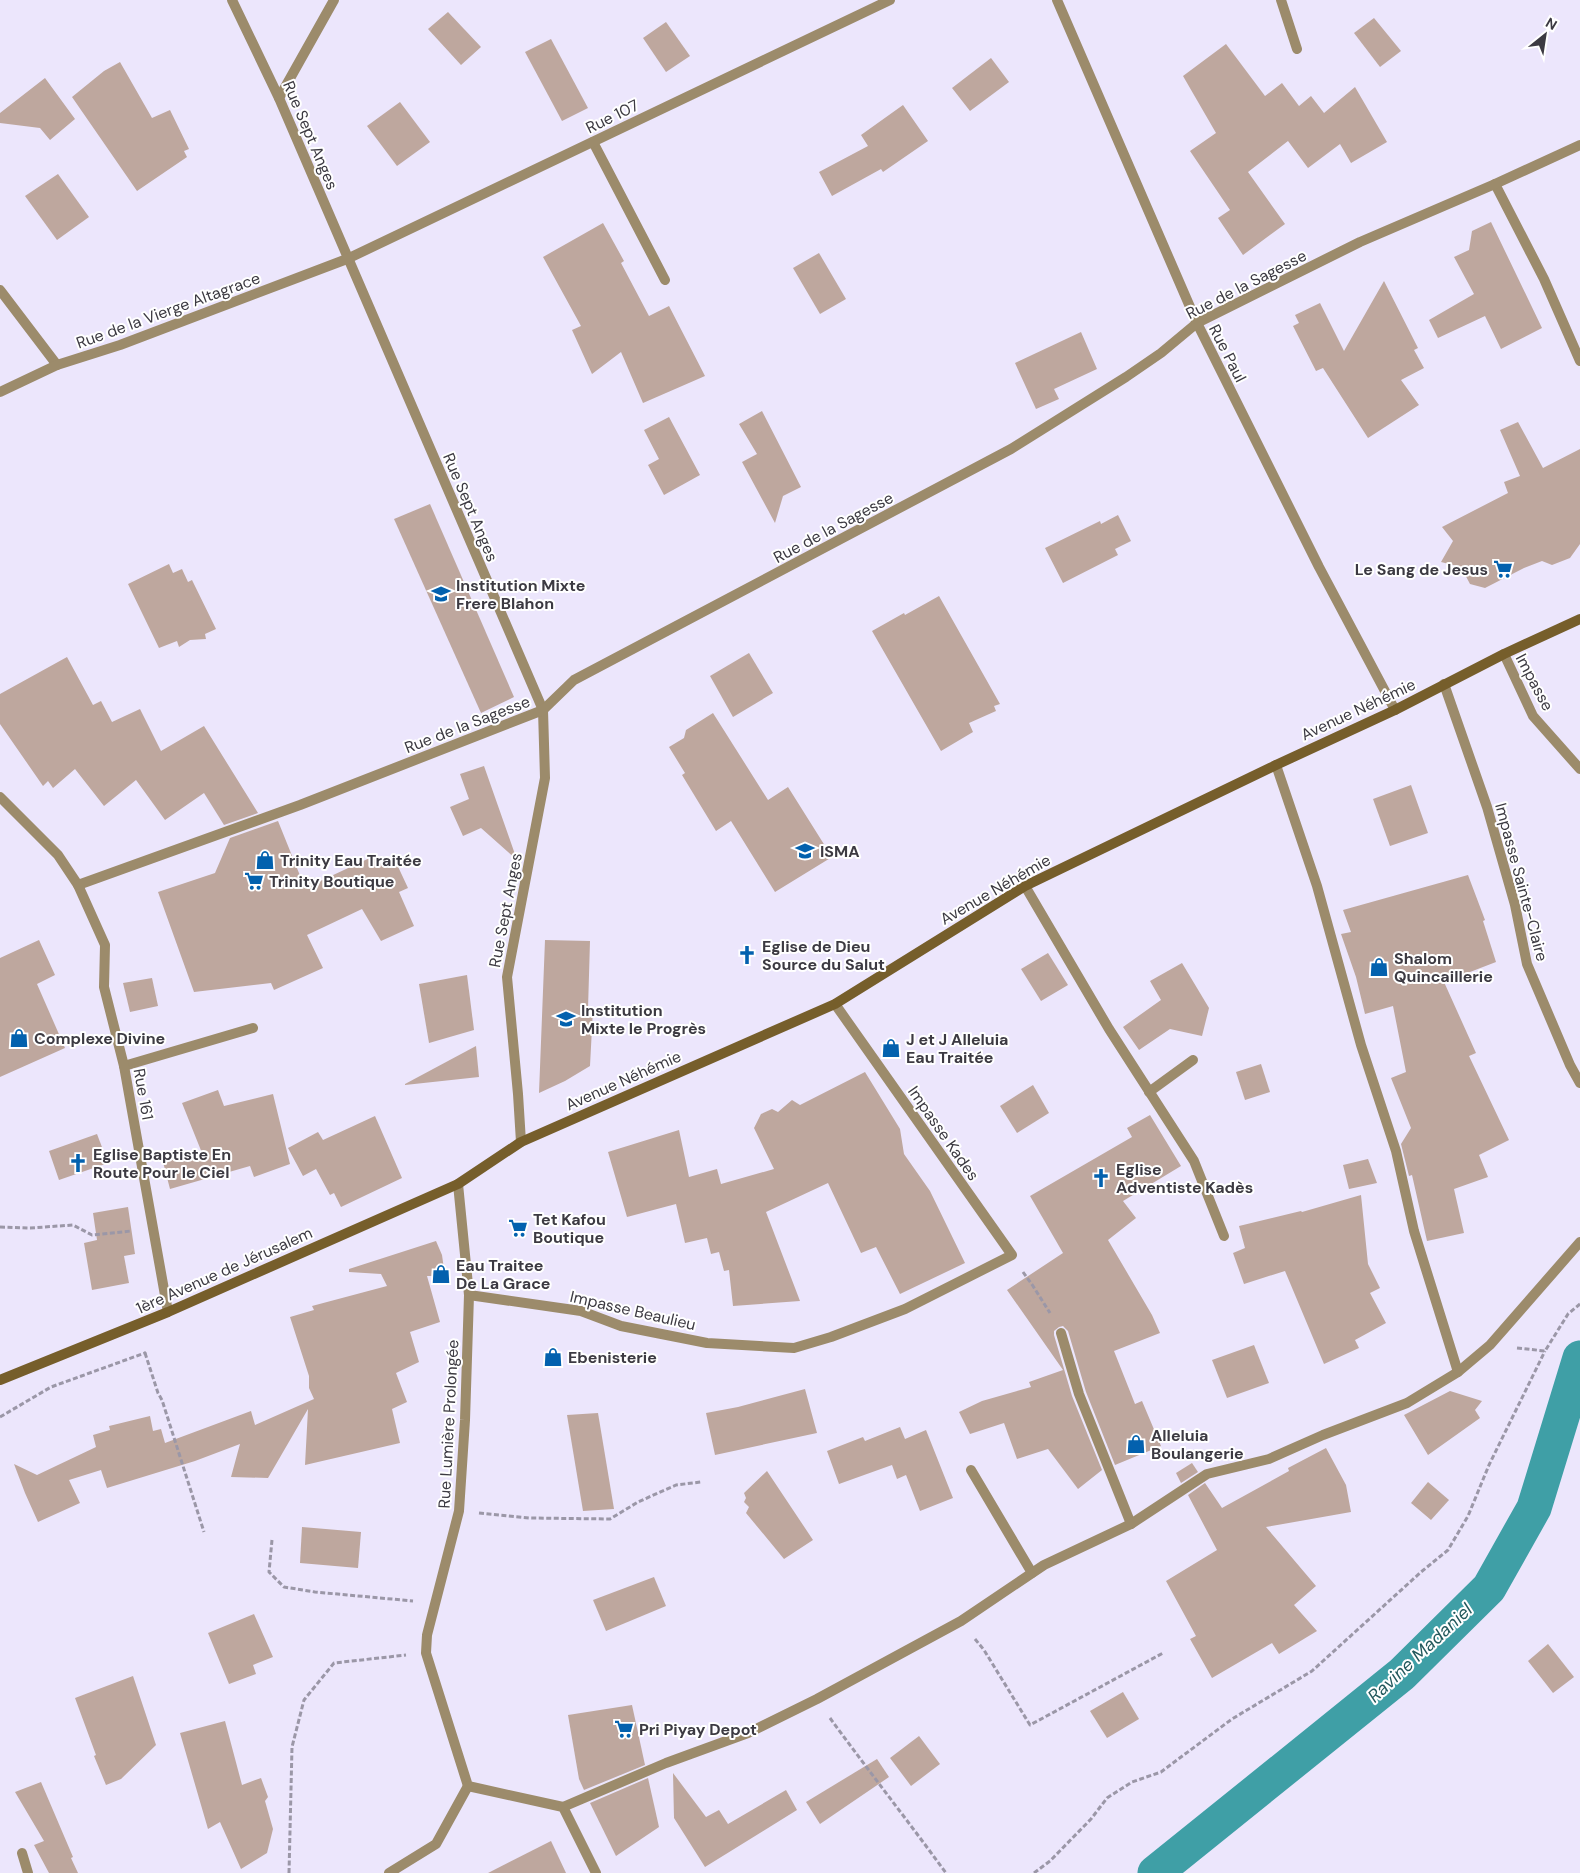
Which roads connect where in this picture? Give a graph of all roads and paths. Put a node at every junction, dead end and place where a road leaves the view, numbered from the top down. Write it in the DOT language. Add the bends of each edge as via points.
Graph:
graph roads {
  1 [pos="232,0"];
  2 [pos="334,0"];
  3 [pos="890,0"];
  4 [pos="1057,0"];
  5 [pos="1281,0"];
  6 [pos="1297,49"];
  7 [pos="279,98"];
  8 [pos="594,142"];
  9 [pos="1580,145"];
  10 [pos="1495,184"];
  11 [pos="347,259"];
  12 [pos="665,280"];
  13 [pos="0,290"];
  14 [pos="1197,323"];
  15 [pos="1580,361"];
  16 [pos="57,365"];
  17 [pos="0,392"];
  18 [pos="1580,619"];
  19 [pos="1504,654"];
  20 [pos="1444,684"];
  21 [pos="543,710"];
  22 [pos="1395,710"];
  23 [pos="1276,765"];
  24 [pos="1580,769"];
  25 [pos="0,797"];
  26 [pos="78,885"];
  27 [pos="1025,886"];
  28 [pos="835,1004"];
  29 [pos="252,1028"];
  30 [pos="1193,1060"];
  31 [pos="124,1066"];
  32 [pos="1580,1083"];
  33 [pos="1150,1092"];
  34 [pos="521,1142"];
  35 [pos="458,1184"];
  36 [pos="0,1227"];
  37 [pos="154,1229"];
  38 [pos="1224,1236"];
  39 [pos="1580,1242"];
  40 [pos="1012,1255"];
  41 [pos="469,1295"];
  42 [pos="1580,1304"];
  43 [pos="168,1312"];
  44 [pos="138,1324"];
  45 [pos="1061,1333"];
  46 [pos="1490,1345"];
  47 [pos="1545,1351"];
  48 [pos="145,1353"];
  49 [pos="1458,1372"];
  50 [pos="0,1380"];
  51 [pos="0,1417"];
  52 [pos="971,1470"];
  53 [pos="701,1482"];
  54 [pos="459,1511"];
  55 [pos="1131,1524"];
  56 [pos="204,1532"];
  57 [pos="272,1540"];
  58 [pos="1032,1573"];
  59 [pos="436,1603"];
  60 [pos="961,1622"];
  61 [pos="426,1653"];
  62 [pos="1163,1654"];
  63 [pos="816,1699"];
  64 [pos="468,1786"];
  65 [pos="563,1807"];
  66 [pos="22,1853"];
  67 [pos="28,1873"];
  68 [pos="289,1873"];
  69 [pos="389,1873"];
  70 [pos="596,1873"];
  71 [pos="946,1873"];
  72 [pos="1034,1873"];
  1 -- 7 [label="street, Rue Sept Anges"];
  2 -- 7 [label="street"];
  3 -- 8 [label="street, Rue 107"];
  4 -- 14 [label="street, Rue Paul"];
  5 -- 6 [label="street"];
  7 -- 11 [label="street, Rue Sept Anges"];
  8 -- 11 [label="street, Rue 107"];
  8 -- 12 [label="street"];
  9 -- 10 [label="street, Rue de la Sagesse"];
  10 -- 14 [label="street, Rue de la Sagesse" via="1360,242"];
  10 -- 15 [label="street" via="1544,279"];
  11 -- 16 [label="street, Rue de la Vierge Altagrace" via="120,345"];
  11 -- 21 [label="street, Rue Sept Anges"];
  13 -- 16 [label="street"];
  14 -- 21 [label="street, Rue de la Sagesse" via="1126,377 1011,449 574,680"];
  14 -- 22 [label="street, Rue Paul" via="1319,567"];
  16 -- 17 [label="street, Rue de la Vierge Altagrace"];
  18 -- 19 [label="street, Avenue Néhémie"];
  19 -- 20 [label="street, Avenue Néhémie"];
  19 -- 24 [label="street, Impasse" via="1534,716"];
  20 -- 22 [label="street, Avenue Néhémie"];
  20 -- 32 [label="street, Impasse Sainte-Claire" via="1489,816 1515,905 1527,964"];
  21 -- 26 [label="street, Rue de la Sagesse" via="300,805"];
  21 -- 34 [label="street, Rue Sept Anges" via="545,778 507,977"];
  22 -- 23 [label="street, Avenue Néhémie"];
  23 -- 27 [label="street, Avenue Néhémie"];
  23 -- 49 [label="street" via="1317,886 1361,1044 1396,1151 1414,1231"];
  25 -- 26 [label="street, Rue 161" via="58,855"];
  26 -- 31 [label="street, Rue 161" via="105,945 104,987"];
  27 -- 28 [label="street, Avenue Néhémie"];
  27 -- 33 [label="street" via="1109,1030"];
  28 -- 34 [label="street, Avenue Néhémie"];
  28 -- 40 [label="street, Impasse Kades"];
  29 -- 31 [label="street"];
  30 -- 33 [label="street"];
  31 -- 37 [label="street, Rue 161"];
  33 -- 38 [label="street" via="1194,1161"];
  34 -- 35 [label="street, Avenue Néhémie"];
  35 -- 41 [label="street, Rue Lumière Prolongée"];
  35 -- 43 [label="street, 1ère Avenue de Jérusalem"];
  36 -- 37 [label="path" via="73,1226 92,1235"];
  37 -- 43 [label="street, Rue 161"];
  39 -- 46 [label="street"];
  40 -- 41 [label="street, Impasse Beaulieu" via="905,1309 794,1348 707,1343 622,1326 581,1311"];
  40 -- 45 [label="path"];
  41 -- 54 [label="street, Rue Lumière Prolongée" via="466,1420"];
  42 -- 47 [label="path" via="1568,1314"];
  43 -- 44 [label="street, 1ère Avenue de Jérusalem"];
  44 -- 48 [label="path"];
  44 -- 50 [label="street, 1ère Avenue de Jérusalem"];
  45 -- 55 [label="street" via="1079,1394"];
  46 -- 47 [label="path"];
  46 -- 49 [label="street"];
  47 -- 72 [label="path" via="1489,1465 1468,1516 1448,1550 1312,1671 1232,1718 1162,1772 1132,1782 1107,1798 1091,1819"];
  48 -- 51 [label="path" via="51,1387"];
  48 -- 56 [label="path"];
  49 -- 55 [label="street" via="1407,1403 1269,1458 1208,1474"];
  52 -- 58 [label="street"];
  53 -- 54 [label="path" via="676,1485 610,1519 529,1518"];
  54 -- 59 [label="street, Rue Lumière Prolongée"];
  55 -- 58 [label="street"];
  57 -- 59 [label="path" via="268,1572 284,1587"];
  58 -- 60 [label="street"];
  59 -- 61 [label="street, Rue Lumière Prolongée" via="427,1635"];
  60 -- 62 [label="path" via="984,1650 1030,1725"];
  60 -- 63 [label="street"];
  61 -- 64 [label="street, Rue Lumière Prolongée"];
  61 -- 68 [label="path" via="334,1663 304,1700 292,1748"];
  63 -- 65 [label="street" via="748,1733 666,1763"];
  63 -- 71 [label="path"];
  64 -- 65 [label="street"];
  64 -- 69 [label="street" via="436,1844"];
  65 -- 70 [label="street"];
  66 -- 67 [label="street"];
}
